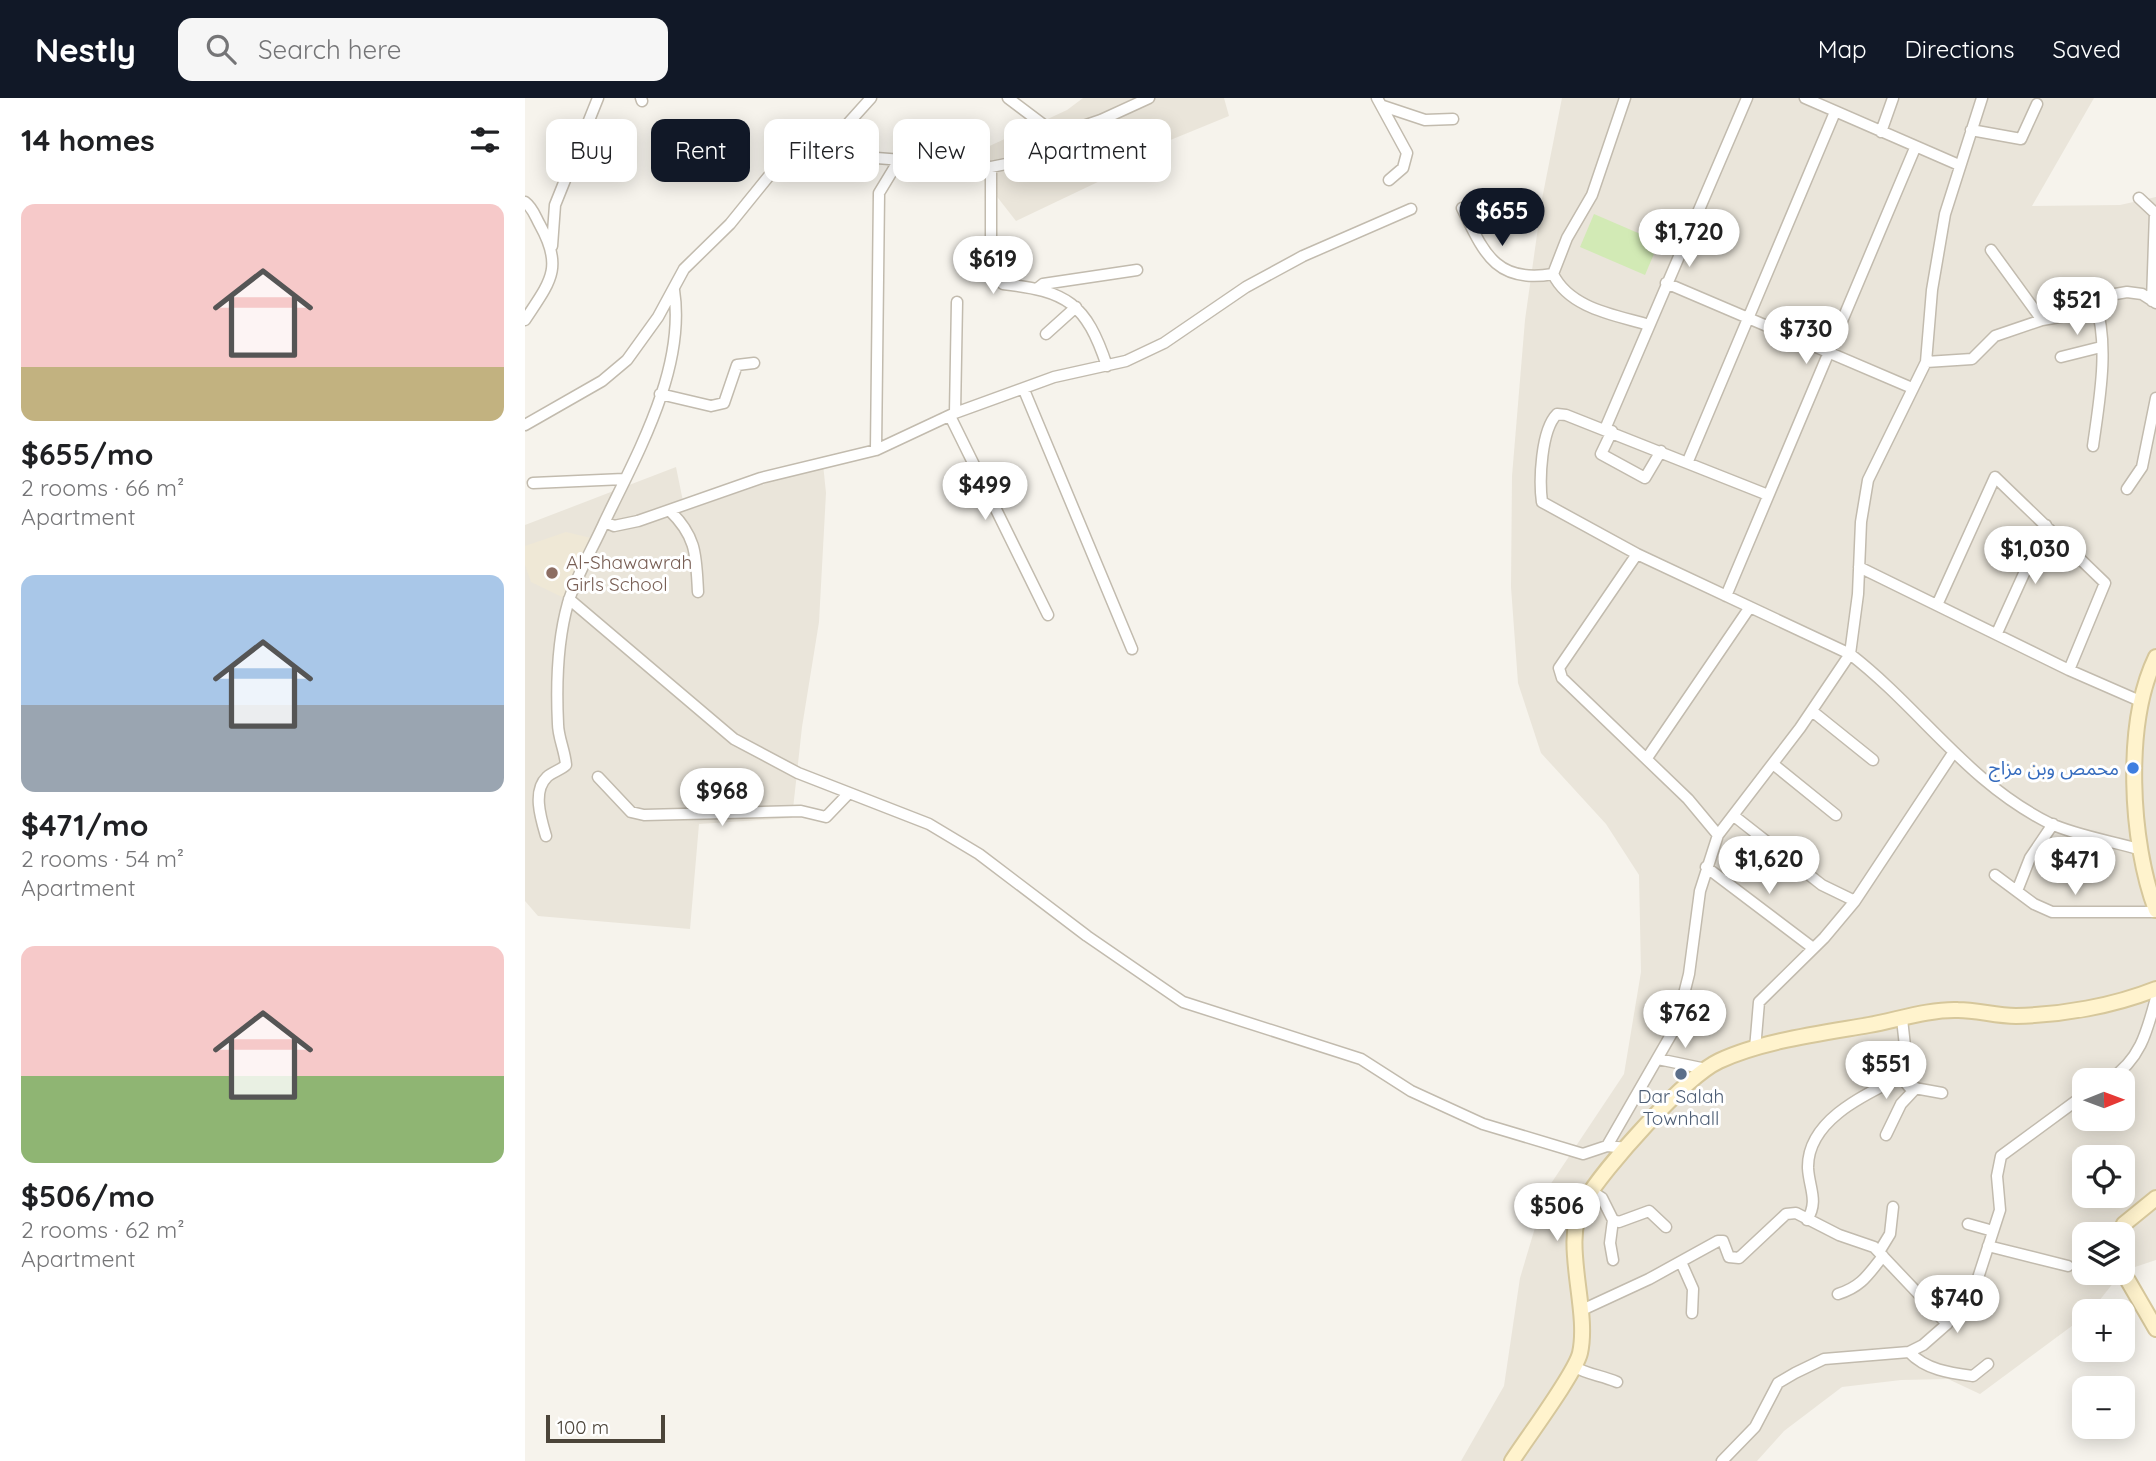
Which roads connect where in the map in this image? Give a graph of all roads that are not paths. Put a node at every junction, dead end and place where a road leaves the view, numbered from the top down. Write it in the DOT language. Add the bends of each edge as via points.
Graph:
graph roads {
  1 [pos="598,98"];
  2 [pos="871,98"];
  3 [pos="1008,98"];
  4 [pos="1149,98"];
  5 [pos="1625,98"];
  6 [pos="1747,98"];
  7 [pos="1805,98"];
  8 [pos="1893,98"];
  9 [pos="1982,98"];
  10 [pos="1380,102"];
  11 [pos="2037,104"];
  12 [pos="1835,112"];
  13 [pos="852,119"];
  14 [pos="1035,119"];
  15 [pos="1101,119"];
  16 [pos="1453,120"];
  17 [pos="1971,130"];
  18 [pos="1881,132"];
  19 [pos="1915,148"];
  20 [pos="1004,164"];
  21 [pos="1959,165"];
  22 [pos="991,167"];
  23 [pos="893,170"];
  24 [pos="1389,180"];
  25 [pos="764,182"];
  26 [pos="2139,198"];
  27 [pos="525,202"];
  28 [pos="1462,208"];
  29 [pos="1411,209"];
  30 [pos="552,246"];
  31 [pos="1991,250"];
  32 [pos="1137,270"];
  33 [pos="1553,274"];
  34 [pos="1666,283"];
  35 [pos="1038,288"];
  36 [pos="674,290"];
  37 [pos="957,302"];
  38 [pos="2095,302"];
  39 [pos="2154,302"];
  40 [pos="1076,307"];
  41 [pos="525,320"];
  42 [pos="1747,320"];
  43 [pos="2042,320"];
  44 [pos="1649,325"];
  45 [pos="1047,334"];
  46 [pos="2101,347"];
  47 [pos="1829,352"];
  48 [pos="2061,357"];
  49 [pos="1926,362"];
  50 [pos="754,363"];
  51 [pos="1107,366"];
  52 [pos="1912,388"];
  53 [pos="1024,390"];
  54 [pos="660,394"];
  55 [pos="2156,398"];
  56 [pos="953,414"];
  57 [pos="525,425"];
  58 [pos="1608,430"];
  59 [pos="2093,446"];
  60 [pos="876,450"];
  61 [pos="1661,451"];
  62 [pos="1688,461"];
  63 [pos="624,479"];
  64 [pos="533,483"];
  65 [pos="2127,489"];
  66 [pos="1768,495"];
  67 [pos="670,511"];
  68 [pos="605,522"];
  69 [pos="2046,525"];
  70 [pos="1637,554"];
  71 [pos="1859,567"];
  72 [pos="698,592"];
  73 [pos="1726,596"];
  74 [pos="569,599"];
  75 [pos="1937,605"];
  76 [pos="1750,607"];
  77 [pos="1048,615"];
  78 [pos="1997,634"];
  79 [pos="1132,649"];
  80 [pos="1850,654"];
  81 [pos="2156,657"];
  82 [pos="2069,670"];
  83 [pos="2140,701"];
  84 [pos="1812,711"];
  85 [pos="1953,752"];
  86 [pos="1647,758"];
  87 [pos="1873,760"];
  88 [pos="1773,764"];
  89 [pos="598,777"];
  90 [pos="849,793"];
  91 [pos="1836,815"];
  92 [pos="1734,816"];
  93 [pos="2053,824"];
  94 [pos="1718,835"];
  95 [pos="545,836"];
  96 [pos="2142,850"];
  97 [pos="1706,867"];
  98 [pos="2150,870"];
  99 [pos="1995,875"];
  100 [pos="2017,891"];
  101 [pos="1855,901"];
  102 [pos="2156,911"];
  103 [pos="1813,948"];
  104 [pos="2156,989"];
  105 [pos="2156,998"];
  106 [pos="1902,1019"];
  107 [pos="1755,1049"];
  108 [pos="1658,1059"];
  109 [pos="2127,1068"];
  110 [pos="1706,1069"];
  111 [pos="1901,1077"];
  112 [pos="1916,1088"];
  113 [pos="1942,1093"];
  114 [pos="2072,1104"];
  115 [pos="1886,1135"];
  116 [pos="1607,1146"];
  117 [pos="1627,1148"];
  118 [pos="1591,1191"];
  119 [pos="2156,1198"];
  120 [pos="1893,1206"];
  121 [pos="1613,1220"];
  122 [pos="1807,1220"];
  123 [pos="2126,1222"];
  124 [pos="1968,1224"];
  125 [pos="1666,1227"];
  126 [pos="1993,1231"];
  127 [pos="1988,1246"];
  128 [pos="1881,1254"];
  129 [pos="1612,1260"];
  130 [pos="1681,1262"];
  131 [pos="2068,1266"];
  132 [pos="2131,1285"];
  133 [pos="1837,1294"];
  134 [pos="1582,1310"];
  135 [pos="1692,1313"];
  136 [pos="1947,1324"];
  137 [pos="2156,1329"];
  138 [pos="1909,1352"];
  139 [pos="1988,1364"];
  140 [pos="1573,1366"];
  141 [pos="1617,1382"];
  142 [pos="1512,1461"];
  143 [pos="1722,1461"];
  1 -- 30 [label="street" via="555,205"];
  2 -- 13 [label="street"];
  3 -- 14 [label="street"];
  4 -- 15 [label="street"];
  5 -- 33 [label="street" via="1592,195"];
  6 -- 34 [label="street"];
  7 -- 12 [label="street"];
  8 -- 18 [label="street"];
  9 -- 17 [label="street"];
  10 -- 16 [label="street" via="1425,120"];
  10 -- 24 [label="street" via="1408,160"];
  11 -- 17 [label="street" via="2021,139"];
  12 -- 18 [label="street"];
  12 -- 42 [label="street"];
  17 -- 21 [label="street"];
  18 -- 19 [label="street"];
  19 -- 21 [label="street"];
  19 -- 47 [label="street"];
  20 -- 22 [label="street"];
  21 -- 49 [label="street" via="1936,265"];
  22 -- 35 [label="street" via="991,272 1003,284"];
  23 -- 60 [label="street" via="879,193"];
  25 -- 36 [label="street" via="684,269"];
  26 -- 39 [label="street" via="2155,213"];
  27 -- 30 [label="street"];
  28 -- 33 [label="street" via="1485,254 1521,276"];
  29 -- 51 [label="street" via="1303,256 1246,287 1164,343"];
  30 -- 41 [label="street" via="550,279"];
  31 -- 43 [label="street"];
  32 -- 35 [label="street"];
  33 -- 44 [label="street" via="1562,288 1586,305"];
  34 -- 42 [label="street"];
  34 -- 44 [label="street"];
  35 -- 40 [label="street"];
  36 -- 54 [label="street" via="677,311"];
  36 -- 57 [label="street" via="627,360 603,381"];
  37 -- 56 [label="street"];
  38 -- 39 [label="street" via="2127,292"];
  38 -- 43 [label="street" via="2077,314"];
  38 -- 46 [label="street" via="2102,321"];
  40 -- 45 [label="street"];
  40 -- 51 [label="street" via="1099,341"];
  42 -- 47 [label="street"];
  42 -- 62 [label="street"];
  43 -- 49 [label="street" via="1995,337 1972,359"];
  44 -- 58 [label="street"];
  46 -- 48 [label="street"];
  46 -- 59 [label="street"];
  47 -- 52 [label="street"];
  47 -- 66 [label="street"];
  49 -- 52 [label="street"];
  50 -- 54 [label="street" via="737,365 724,403 703,405"];
  51 -- 53 [label="street" via="1054,377"];
  52 -- 71 [label="street" via="1868,480"];
  53 -- 56 [label="street"];
  53 -- 79 [label="street"];
  54 -- 63 [label="street"];
  55 -- 65 [label="street" via="2142,467"];
  56 -- 60 [label="street"];
  56 -- 77 [label="street"];
  58 -- 61 [label="street"];
  58 -- 61 [label="street" via="1601,454 1645,478"];
  58 -- 70 [label="street" via="1566,415 1552,419 1542,460 1542,502"];
  60 -- 67 [label="street" via="761,478"];
  61 -- 62 [label="street"];
  62 -- 66 [label="street"];
  63 -- 64 [label="street"];
  63 -- 68 [label="street"];
  66 -- 73 [label="street"];
  67 -- 68 [label="street" via="638,522 614,526"];
  67 -- 72 [label="street" via="688,528"];
  68 -- 74 [label="street"];
  69 -- 75 [label="street" via="1995,477"];
  69 -- 78 [label="street"];
  69 -- 82 [label="street" via="2105,583"];
  70 -- 73 [label="street"];
  70 -- 86 [label="street" via="1559,668 1562,678"];
  71 -- 75 [label="street"];
  71 -- 80 [label="street"];
  73 -- 76 [label="street"];
  74 -- 90 [label="street" via="734,739 798,773"];
  74 -- 95 [label="street" via="557,652 558,727 566,765 548,775 540,794"];
  75 -- 78 [label="street"];
  76 -- 80 [label="street"];
  76 -- 86 [label="street"];
  78 -- 82 [label="street"];
  80 -- 84 [label="street"];
  80 -- 85 [label="street"];
  81 -- 83 [label="street"];
  82 -- 83 [label="street"];
  83 -- 96 [label="street" via="2134,735"];
  84 -- 87 [label="street"];
  84 -- 88 [label="street"];
  85 -- 93 [label="street" via="1974,774"];
  85 -- 101 [label="street"];
  86 -- 94 [label="street"];
  88 -- 91 [label="street"];
  88 -- 92 [label="street"];
  89 -- 90 [label="street" via="631,812 644,815 801,811 826,817"];
  90 -- 116 [label="street" via="929,824 979,854 1183,1002 1360,1059 1411,1091 1483,1124 1583,1154"];
  92 -- 94 [label="street"];
  92 -- 101 [label="street" via="1822,885"];
  93 -- 96 [label="street"];
  93 -- 100 [label="street" via="2030,858"];
  94 -- 97 [label="street"];
  96 -- 98 [label="street"];
  97 -- 103 [label="street"];
  97 -- 108 [label="street" via="1684,1003"];
  98 -- 102 [label="street"];
  99 -- 100 [label="street"];
  100 -- 102 [label="street" via="2052,912"];
  101 -- 103 [label="street"];
  103 -- 107 [label="street" via="1759,1002"];
  104 -- 106 [label="street" via="2134,998 2052,1013 2015,1016 1955,1009"];
  105 -- 109 [label="street" via="2145,1040"];
  106 -- 107 [label="street"];
  106 -- 111 [label="street" via="1906,1055"];
  107 -- 110 [label="street"];
  108 -- 110 [label="street"];
  108 -- 116 [label="street"];
  110 -- 117 [label="street"];
  111 -- 112 [label="street"];
  111 -- 122 [label="street" via="1853,1100 1820,1131 1808,1166 1814,1193"];
  112 -- 113 [label="street"];
  112 -- 115 [label="street"];
  114 -- 126 [label="street" via="2001,1156 1997,1176 2000,1210"];
  116 -- 117 [label="street"];
  117 -- 118 [label="street"];
  118 -- 121 [label="street" via="1602,1198"];
  118 -- 134 [label="street" via="1582,1205 1574,1248"];
  119 -- 123 [label="street"];
  120 -- 128 [label="street" via="1890,1234"];
  121 -- 125 [label="street" via="1619,1222 1649,1210"];
  121 -- 129 [label="street"];
  122 -- 128 [label="street"];
  122 -- 130 [label="street" via="1796,1213 1786,1214 1739,1258 1729,1257 1723,1241 1718,1241"];
  124 -- 126 [label="street"];
  126 -- 127 [label="street"];
  127 -- 131 [label="street"];
  127 -- 136 [label="street" via="1978,1278"];
  128 -- 133 [label="street" via="1867,1279 1855,1289"];
  128 -- 136 [label="street"];
  130 -- 134 [label="street"];
  130 -- 135 [label="street" via="1693,1289"];
  132 -- 137 [label="street"];
  134 -- 140 [label="street" via="1583,1335"];
  136 -- 138 [label="street"];
  138 -- 139 [label="street" via="1920,1363 1962,1375 1973,1376"];
  138 -- 143 [label="street" via="1810,1363 1778,1383 1755,1427"];
  140 -- 141 [label="street"];
  140 -- 142 [label="street"];
}
